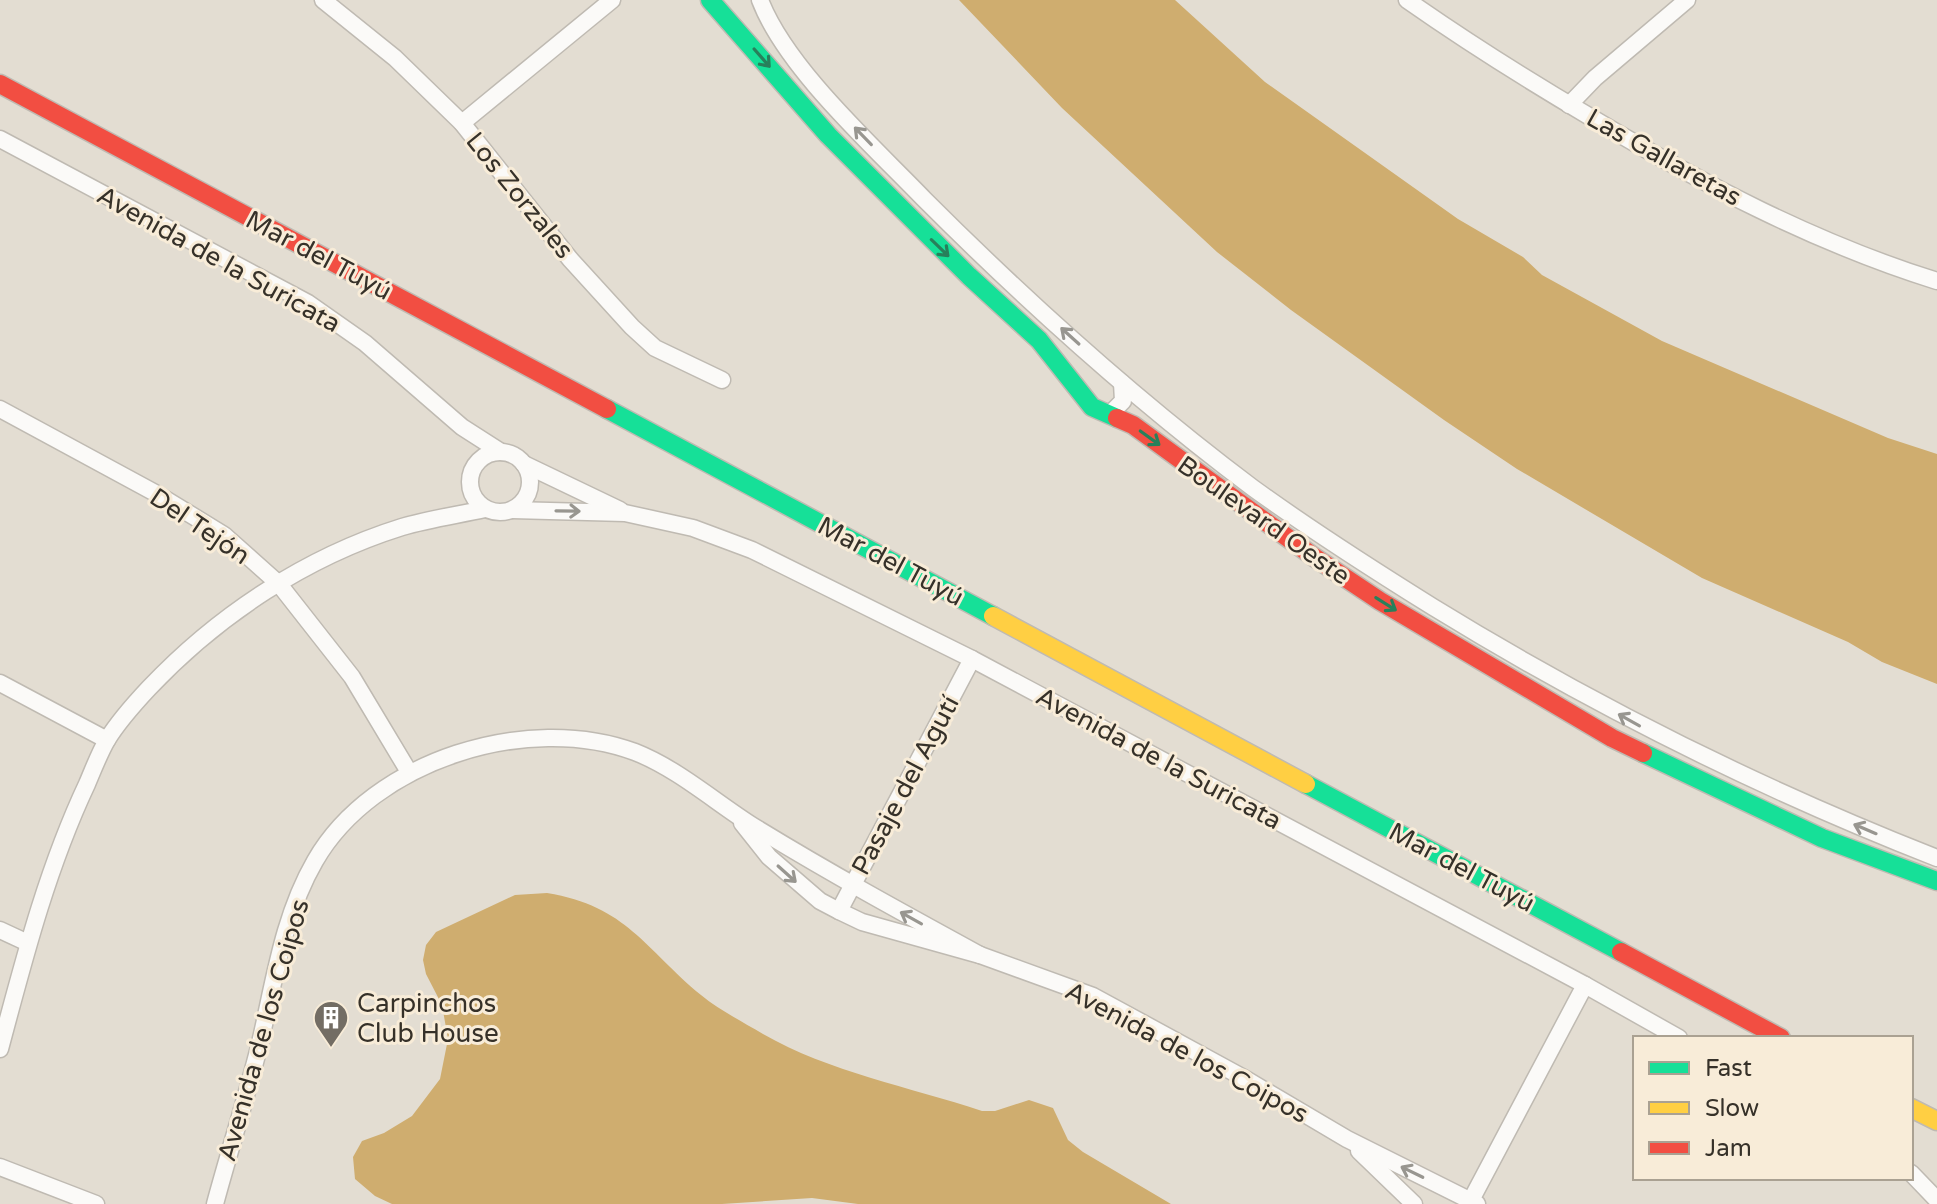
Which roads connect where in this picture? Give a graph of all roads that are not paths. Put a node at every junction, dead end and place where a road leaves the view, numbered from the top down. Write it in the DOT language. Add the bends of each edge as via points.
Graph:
graph roads {
  1 [pos="323,0"];
  2 [pos="612,0"];
  3 [pos="710,0"];
  4 [pos="760,0"];
  5 [pos="1407,0"];
  6 [pos="1687,0"];
  7 [pos="0,84"];
  8 [pos="1569,105"];
  9 [pos="462,123"];
  10 [pos="0,139"];
  11 [pos="890,164"];
  12 [pos="873,180"];
  13 [pos="1937,281"];
  14 [pos="1099,363"];
  15 [pos="722,380"];
  16 [pos="1072,383"];
  17 [pos="1122,383"];
  18 [pos="0,409"];
  19 [pos="1110,414"];
  20 [pos="462,427"];
  21 [pos="501,452"];
  22 [pos="477,462"];
  23 [pos="524,464"];
  24 [pos="470,488"];
  25 [pos="1254,488"];
  26 [pos="1242,505"];
  27 [pos="485,509"];
  28 [pos="512,510"];
  29 [pos="625,513"];
  30 [pos="449,516"];
  31 [pos="279,584"];
  32 [pos="1509,652"];
  33 [pos="972,659"];
  34 [pos="1496,672"];
  35 [pos="0,683"];
  36 [pos="107,740"];
  37 [pos="409,772"];
  38 [pos="1765,786"];
  39 [pos="1756,808"];
  40 [pos="736,815"];
  41 [pos="1937,858"];
  42 [pos="1937,881"];
  43 [pos="852,886"];
  44 [pos="839,911"];
  45 [pos="0,930"];
  46 [pos="28,943"];
  47 [pos="980,955"];
  48 [pos="1585,985"];
  49 [pos="1675,1036"];
  50 [pos="1777,1036"];
  51 [pos="0,1049"];
  52 [pos="1913,1109"];
  53 [pos="1937,1121"];
  54 [pos="1347,1139"];
  55 [pos="0,1167"];
  56 [pos="1913,1175"];
  57 [pos="1937,1200"];
  58 [pos="1472,1203"];
  59 [pos="96,1204"];
  60 [pos="215,1204"];
  61 [pos="1414,1204"];
  1 -- 9 [label="street, Los Zorzales" via="395,58"];
  2 -- 9 [label="street"];
  3 -- 12 [label="street, Boulevard Oeste, one-way"];
  11 -- 4 [label="street, Boulevard Oeste, one-way" via="786,48"];
  5 -- 8 [label="street, Las Gallaretas"];
  6 -- 8 [label="street"];
  7 -- 50 [label="street, Mar del Tuyú"];
  8 -- 13 [label="street, Las Gallaretas" via="1725,193 1836,244"];
  9 -- 15 [label="street, Los Zorzales" via="570,259 632,327 655,348"];
  10 -- 20 [label="street, Avenida de la Suricata" via="308,303 365,343"];
  11 -- 12 [label="street"];
  14 -- 11 [label="street, Boulevard Oeste, one-way"];
  12 -- 16 [label="street, Boulevard Oeste, one-way" via="1039,340"];
  14 -- 16 [label="street" via="1083,363"];
  14 -- 17 [label="street, Boulevard Oeste"];
  16 -- 19 [label="street, Boulevard Oeste" via="1092,407"];
  17 -- 19 [label="street" via="1123,401"];
  17 -- 25 [label="street, Boulevard Oeste"];
  18 -- 31 [label="street, Del Tejón" via="224,535"];
  19 -- 26 [label="street, Boulevard Oeste, one-way"];
  20 -- 21 [label="street, Avenida de la Suricata"];
  20 -- 22 [label="street, Avenida de la Suricata"];
  21 -- 22 [label="street"];
  21 -- 23 [label="street, Avenida de la Suricata"];
  22 -- 24 [label="street"];
  23 -- 28 [label="street" via="529,490"];
  23 -- 29 [label="street, Avenida de la Suricata"];
  24 -- 27 [label="street"];
  24 -- 30 [label="street"];
  25 -- 26 [label="street"];
  25 -- 32 [label="street, Boulevard Oeste" via="1368,567"];
  26 -- 34 [label="street, Boulevard Oeste, one-way" via="1380,601"];
  27 -- 28 [label="street, Avenida de la Suricata"];
  27 -- 30 [label="street, Avenida de la Suricata"];
  28 -- 29 [label="street, Avenida de la Suricata, one-way"];
  29 -- 33 [label="street, Avenida de la Suricata" via="693,528 752,550"];
  30 -- 31 [label="street, Avenida de la Suricata" via="367,540"];
  31 -- 36 [label="street, Avenida de la Suricata" via="191,648"];
  31 -- 37 [label="street, Del Tejón" via="352,677"];
  32 -- 34 [label="street"];
  38 -- 32 [label="street, Boulevard Oeste, one-way" via="1643,727"];
  33 -- 43 [label="street, Pasaje del Agutí"];
  33 -- 48 [label="street, Avenida de la Suricata"];
  34 -- 39 [label="street, Boulevard Oeste" via="1612,738"];
  35 -- 36 [label="street"];
  36 -- 46 [label="street, Avenida de la Suricata" via="64,832"];
  37 -- 40 [label="street, Avenida de los Coipos" via="503,742 577,740 635,752"];
  37 -- 60 [label="street, Avenida de los Coipos" via="347,819 315,860 286,928"];
  38 -- 39 [label="street"];
  41 -- 38 [label="street, Boulevard Oeste, one-way"];
  39 -- 42 [label="street, Boulevard Oeste"];
  40 -- 43 [label="street, Avenida de los Coipos"];
  40 -- 44 [label="street, Avenida de los Coipos, one-way" via="769,857"];
  43 -- 44 [label="street, Pasaje del Agutí"];
  47 -- 43 [label="street, Avenida de los Coipos, one-way"];
  44 -- 47 [label="street, Avenida de los Coipos"];
  45 -- 46 [label="street"];
  46 -- 51 [label="street, Avenida de la Suricata"];
  47 -- 54 [label="street, Avenida de los Coipos" via="1093,996"];
  48 -- 49 [label="street, Avenida de la Suricata"];
  48 -- 58 [label="street"];
  52 -- 53 [label="street"];
  58 -- 54 [label="street, Avenida de los Coipos, one-way"];
  54 -- 61 [label="street, Avenida de los Coipos"];
  55 -- 59 [label="street"];
  56 -- 57 [label="street"];
}
